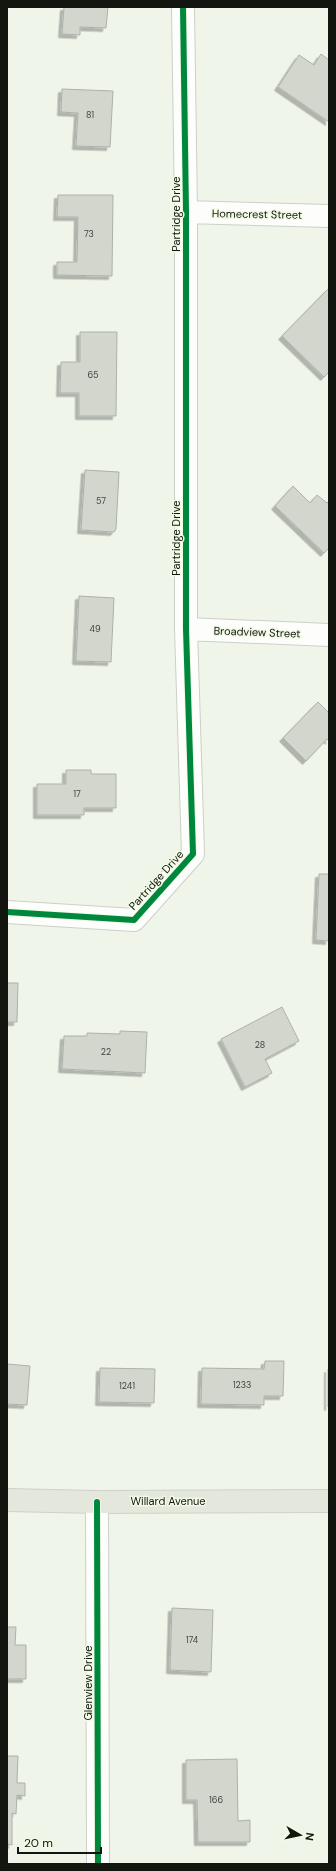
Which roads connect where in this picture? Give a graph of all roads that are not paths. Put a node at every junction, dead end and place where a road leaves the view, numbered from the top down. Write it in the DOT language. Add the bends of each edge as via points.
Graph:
graph roads {
  1 [pos="183,7"];
  2 [pos="186,212"];
  3 [pos="329,216"];
  4 [pos="186,629"];
  5 [pos="329,635"];
  6 [pos="7,912"];
  7 [pos="7,1500"];
  8 [pos="329,1501"];
  9 [pos="98,1502"];
  10 [pos="98,1864"];
  1 -- 2 [label="street, Partridge Drive"];
  2 -- 3 [label="street, Homecrest Street"];
  2 -- 4 [label="street, Partridge Drive"];
  4 -- 5 [label="street, Broadview Street"];
  4 -- 6 [label="street, Partridge Drive" via="193,854 134,920"];
  7 -- 9 [label="main road, Willard Avenue"];
  8 -- 9 [label="main road, Willard Avenue"];
  9 -- 10 [label="street, Glenview Drive"];
}
